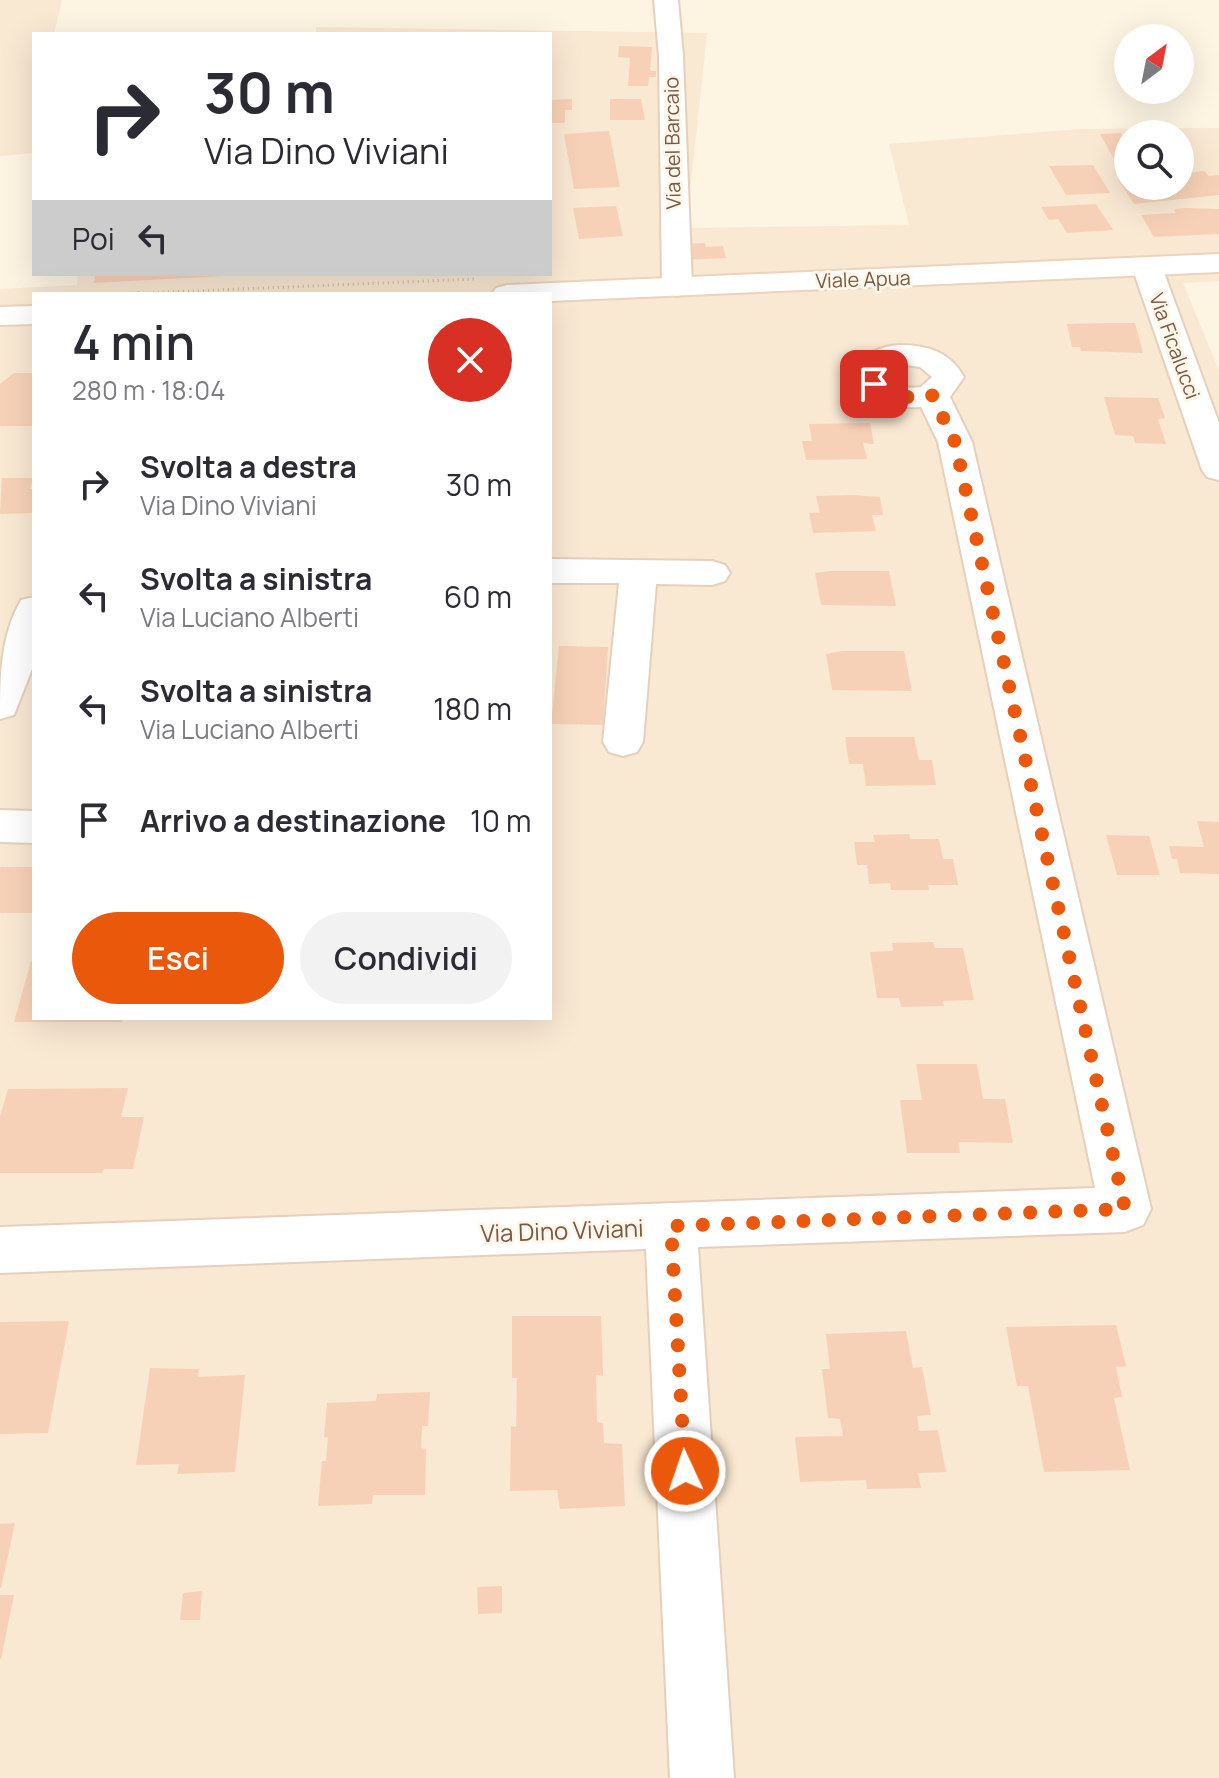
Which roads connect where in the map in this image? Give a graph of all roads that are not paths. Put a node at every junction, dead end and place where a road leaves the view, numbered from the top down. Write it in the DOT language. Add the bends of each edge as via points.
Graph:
graph roads {
  1 [pos="666,0"];
  2 [pos="1219,263"];
  3 [pos="1147,267"];
  4 [pos="677,287"];
  5 [pos="552,292"];
  6 [pos="32,315"];
  7 [pos="0,316"];
  8 [pos="932,395"];
  9 [pos="1219,470"];
  10 [pos="552,571"];
  11 [pos="639,572"];
  12 [pos="712,573"];
  13 [pos="32,615"];
  14 [pos="0,705"];
  15 [pos="623,742"];
  16 [pos="0,826"];
  17 [pos="32,827"];
  18 [pos="671,1226"];
  19 [pos="0,1250"];
  20 [pos="702,1778"];
  1 -- 4 [label="street, Via del Barcaio"];
  2 -- 3 [label="street, Viale Apua"];
  3 -- 4 [label="street, Viale Apua"];
  3 -- 9 [label="street, Via Ficalucci"];
  4 -- 5 [label="street, Viale Apua"];
  6 -- 7 [label="street"];
  8 -- 18 [label="street, Via Dino Viviani" via="955,442 1125,1209"];
  10 -- 11 [label="street"];
  11 -- 12 [label="street"];
  11 -- 15 [label="street"];
  13 -- 14 [label="street"];
  16 -- 17 [label="street"];
  18 -- 19 [label="street, Via Dino Viviani"];
  18 -- 20 [label="street"];
}
